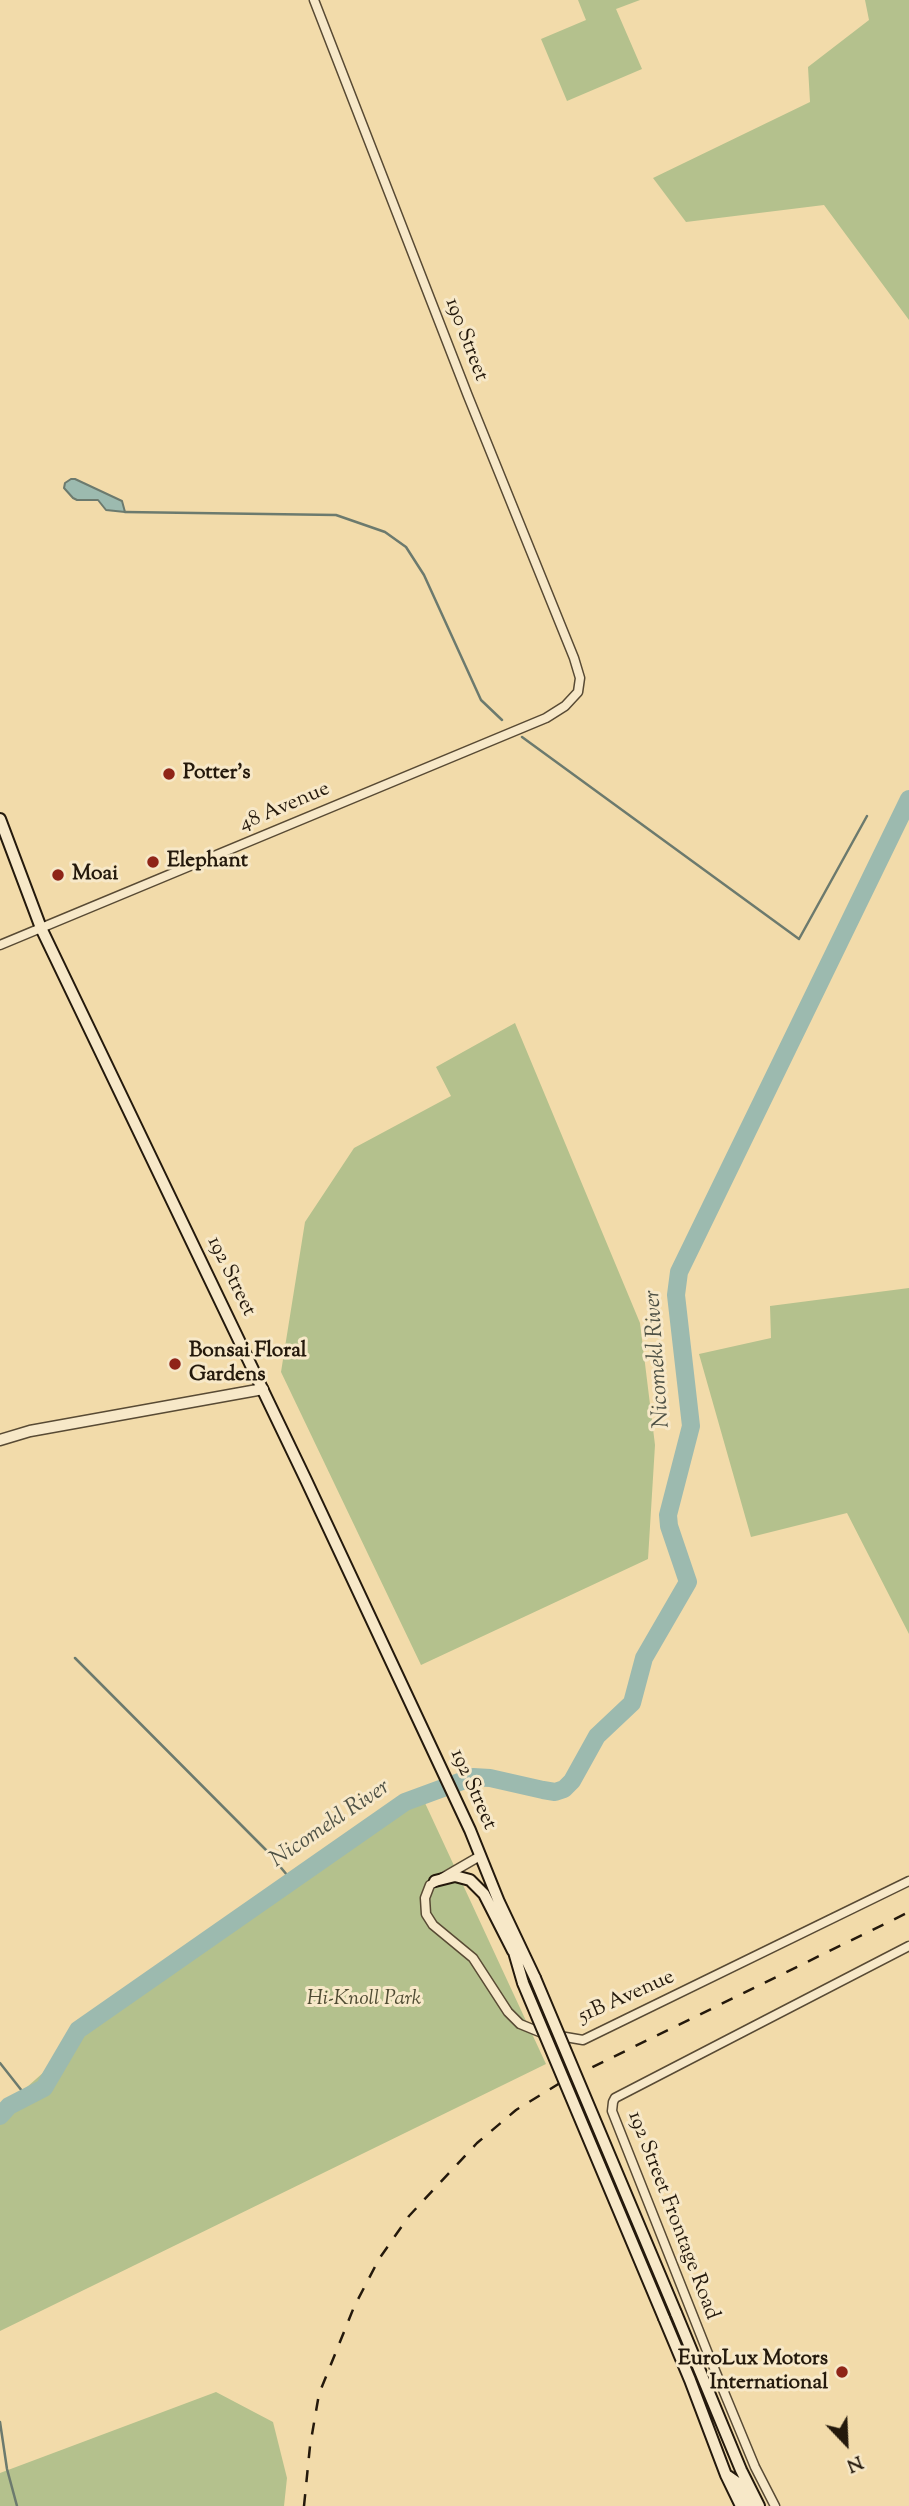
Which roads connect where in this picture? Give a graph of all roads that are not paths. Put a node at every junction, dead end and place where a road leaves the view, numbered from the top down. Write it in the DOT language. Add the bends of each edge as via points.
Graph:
graph roads {
  1 [pos="314,0"];
  2 [pos="578,692"];
  3 [pos="0,818"];
  4 [pos="41,928"];
  5 [pos="0,945"];
  6 [pos="263,1389"];
  7 [pos="0,1440"];
  8 [pos="480,1856"];
  9 [pos="435,1881"];
  10 [pos="909,1881"];
  11 [pos="499,1902"];
  12 [pos="909,1946"];
  13 [pos="513,1951"];
  14 [pos="726,2475"];
  15 [pos="741,2506"];
  16 [pos="751,2506"];
  17 [pos="759,2506"];
  18 [pos="775,2506"];
  1 -- 2 [label="street, 190 Street" via="574,658 580,678"];
  2 -- 4 [label="street, 48 Avenue" via="546,718"];
  3 -- 4 [label="main road, 192 Street"];
  4 -- 5 [label="street, 48 Avenue"];
  4 -- 6 [label="main road, 192 Street"];
  6 -- 7 [label="street"];
  6 -- 8 [label="main road, 192 Street"];
  8 -- 9 [label="street"];
  8 -- 11 [label="main road, 192 Street"];
  9 -- 10 [label="street, 51B Avenue" via="425,1898 426,1914 474,1958 514,2019 542,2033 583,2040"];
  9 -- 13 [label="main road" via="455,1876 470,1880 497,1915"];
  11 -- 13 [label="main road, 192 Street"];
  11 -- 17 [label="main road, 192 Street, bridge"];
  12 -- 18 [label="street, 192 Street Frontage Road" via="615,2098 612,2111 719,2383"];
  13 -- 14 [label="main road, 192 Street, bridge"];
  14 -- 15 [label="main road, 192 Street"];
  14 -- 16 [label="main road" via="738,2483"];
}
